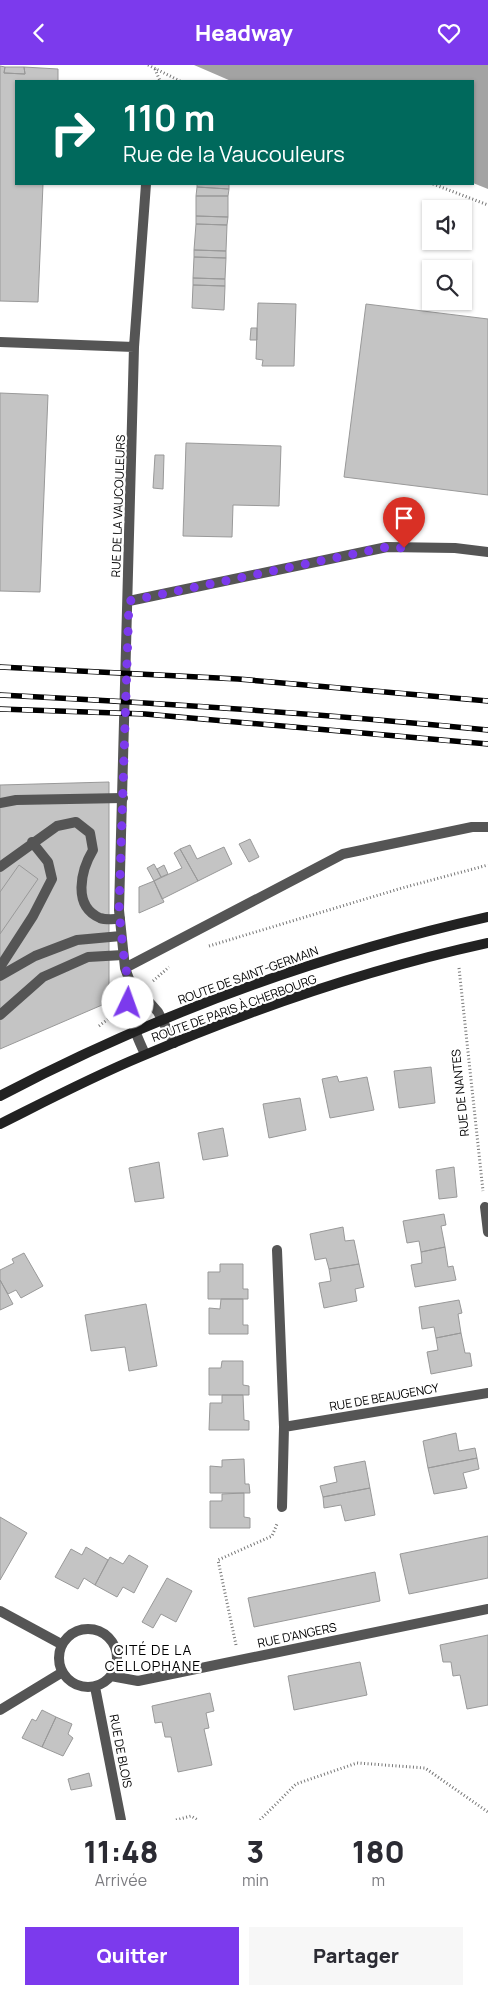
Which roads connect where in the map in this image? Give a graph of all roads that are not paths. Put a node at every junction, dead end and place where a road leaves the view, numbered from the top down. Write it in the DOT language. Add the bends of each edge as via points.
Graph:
graph roads {
  1 [pos="146,185"];
  2 [pos="0,342"];
  3 [pos="134,347"];
  4 [pos="488,552"];
  5 [pos="129,601"];
  6 [pos="123,797"];
  7 [pos="0,803"];
  8 [pos="488,827"];
  9 [pos="32,842"];
  10 [pos="0,867"];
  11 [pos="488,917"];
  12 [pos="120,919"];
  13 [pos="121,936"];
  14 [pos="488,943"];
  15 [pos="123,955"];
  16 [pos="0,967"];
  17 [pos="125,967"];
  18 [pos="0,976"];
  19 [pos="129,979"];
  20 [pos="0,1015"];
  21 [pos="163,1020"];
  22 [pos="134,1031"];
  23 [pos="174,1043"];
  24 [pos="145,1055"];
  25 [pos="0,1096"];
  26 [pos="0,1124"];
  27 [pos="485,1207"];
  28 [pos="488,1232"];
  29 [pos="277,1250"];
  30 [pos="488,1393"];
  31 [pos="284,1427"];
  32 [pos="282,1507"];
  33 [pos="488,1609"];
  34 [pos="0,1611"];
  35 [pos="62,1644"];
  36 [pos="62,1673"];
  37 [pos="112,1676"];
  38 [pos="95,1687"];
  39 [pos="0,1710"];
  40 [pos="121,1820"];
  1 -- 3 [label="street, RUE DE LA VAUCOULEURS"];
  2 -- 3 [label="street"];
  3 -- 5 [label="street, RUE DE LA VAUCOULEURS"];
  4 -- 5 [label="street" via="387,547"];
  5 -- 6 [label="street, RUE DE LA VAUCOULEURS"];
  6 -- 7 [label="street"];
  6 -- 12 [label="street, RUE DE LA VAUCOULEURS"];
  8 -- 17 [label="street" via="472,827 343,854"];
  9 -- 10 [label="street"];
  9 -- 12 [label="street" via="57,826 76,822 90,833 93,850 84,865 80,888 87,908 101,919"];
  9 -- 16 [label="street" via="48,862 52,879 33,917"];
  11 -- 21 [label="main road, ROUTE DE SAINT-GERMAIN" via="345,954"];
  12 -- 13 [label="street, RUE DE LA VAUCOULEURS"];
  13 -- 15 [label="street, RUE DE LA VAUCOULEURS"];
  13 -- 18 [label="street" via="77,940 35,956"];
  14 -- 23 [label="main road, ROUTE DE PARIS À CHERBOURG" via="375,971"];
  15 -- 17 [label="street, RUE DE LA VAUCOULEURS"];
  15 -- 20 [label="street" via="88,957 44,977"];
  17 -- 19 [label="street, RUE DE LA VAUCOULEURS"];
  19 -- 21 [label="street"];
  19 -- 22 [label="street" via="128,1011"];
  21 -- 22 [label="main road, ROUTE DE SAINT-GERMAIN"];
  21 -- 23 [label="street"];
  22 -- 24 [label="street"];
  22 -- 25 [label="main road, ROUTE DE SAINT-GERMAIN"];
  23 -- 24 [label="main road, ROUTE DE PARIS À CHERBOURG"];
  24 -- 26 [label="main road, ROUTE DE PARIS À CHERBOURG"];
  27 -- 28 [label="street"];
  29 -- 31 [label="street"];
  30 -- 31 [label="street, RUE DE BEAUGENCY"];
  31 -- 32 [label="street"];
  33 -- 37 [label="street, RUE D'ANGERS" via="138,1681"];
  34 -- 35 [label="street"];
  35 -- 36 [label="street" via="58,1659"];
  35 -- 37 [label="street" via="80,1629 93,1629 104,1634 113,1642 117,1653 117,1665"];
  36 -- 38 [label="street" via="70,1683 82,1688"];
  36 -- 39 [label="street"];
  37 -- 38 [label="street"];
  38 -- 40 [label="street, RUE DE BLOIS"];
}
